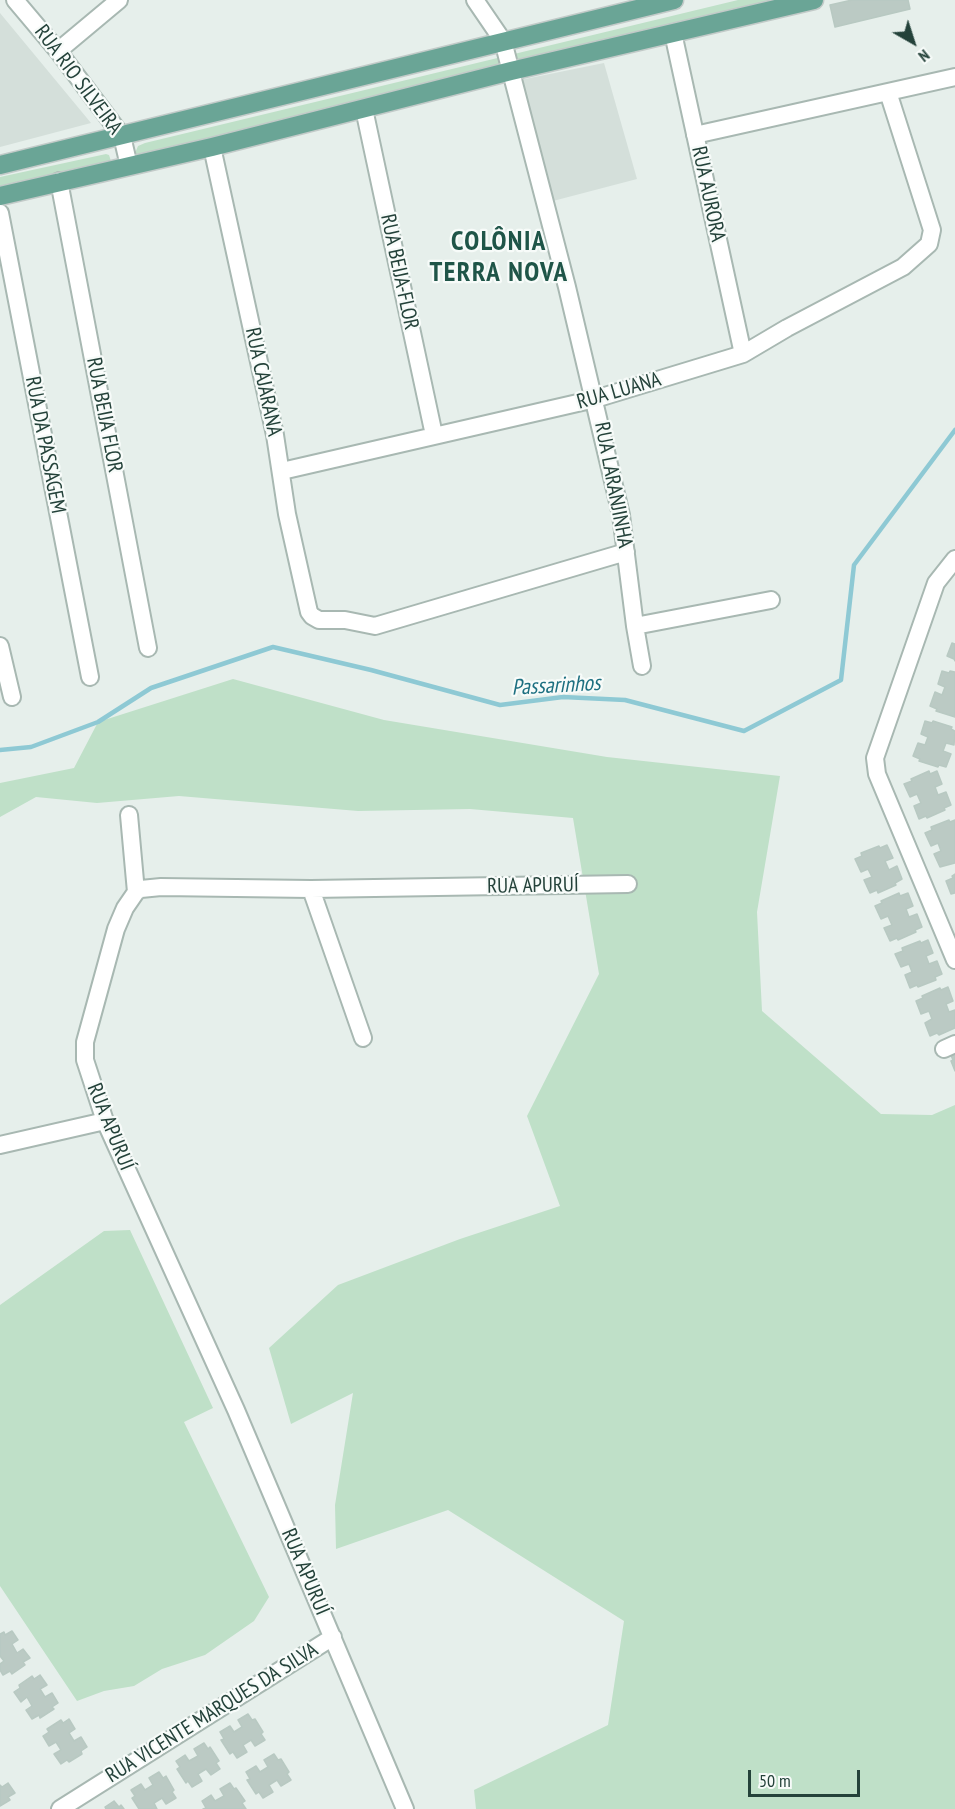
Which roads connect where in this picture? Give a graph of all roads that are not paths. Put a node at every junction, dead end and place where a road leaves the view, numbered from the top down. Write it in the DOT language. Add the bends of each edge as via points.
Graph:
graph roads {
  1 [pos="15,0"];
  2 [pos="119,0"];
  3 [pos="475,0"];
  4 [pos="674,0"];
  5 [pos="814,0"];
  6 [pos="674,33"];
  7 [pos="503,41"];
  8 [pos="58,51"];
  9 [pos="511,71"];
  10 [pos="955,77"];
  11 [pos="888,92"];
  12 [pos="363,108"];
  13 [pos="695,135"];
  14 [pos="122,136"];
  15 [pos="212,147"];
  16 [pos="0,165"];
  17 [pos="129,166"];
  18 [pos="59,181"];
  19 [pos="0,196"];
  20 [pos="0,213"];
  21 [pos="743,354"];
  22 [pos="595,399"];
  23 [pos="434,435"];
  24 [pos="282,471"];
  25 [pos="626,552"];
  26 [pos="955,559"];
  27 [pos="771,600"];
  28 [pos="635,626"];
  29 [pos="0,646"];
  30 [pos="148,648"];
  31 [pos="642,666"];
  32 [pos="90,676"];
  33 [pos="12,697"];
  34 [pos="129,815"];
  35 [pos="628,884"];
  36 [pos="311,889"];
  37 [pos="136,892"];
  38 [pos="955,960"];
  39 [pos="363,1038"];
  40 [pos="105,1121"];
  41 [pos="0,1145"];
  42 [pos="333,1637"];
  43 [pos="60,1809"];
  44 [pos="405,1809"];
  1 -- 8 [label="street, RUA RIO SILVEIRA"];
  2 -- 8 [label="street"];
  3 -- 7 [label="street, RUA LARANJINHA"];
  4 -- 7 [label="main road"];
  5 -- 6 [label="main road"];
  6 -- 9 [label="main road"];
  6 -- 13 [label="street, RUA AURORA"];
  7 -- 9 [label="street, RUA LARANJINHA"];
  7 -- 14 [label="main road"];
  8 -- 14 [label="street, RUA RIO SILVEIRA"];
  9 -- 12 [label="main road"];
  9 -- 22 [label="street, RUA LARANJINHA"];
  10 -- 11 [label="street"];
  11 -- 13 [label="street"];
  11 -- 21 [label="street, RUA LUANA" via="927,211 932,230 929,244 903,267"];
  12 -- 15 [label="main road"];
  12 -- 23 [label="street, RUA BEIJA-FLOR"];
  13 -- 21 [label="street, RUA AURORA"];
  14 -- 16 [label="main road"];
  14 -- 17 [label="street, RUA RIO SILVEIRA"];
  15 -- 17 [label="main road"];
  15 -- 24 [label="street, RUA CAJARANA"];
  17 -- 18 [label="main road"];
  18 -- 19 [label="main road"];
  18 -- 30 [label="street, RUA BEIJA FLOR"];
  20 -- 32 [label="street, RUA DA PASSAGEM"];
  21 -- 22 [label="street, RUA LUANA"];
  22 -- 23 [label="street, RUA LUANA"];
  22 -- 25 [label="street, RUA LARANJINHA"];
  23 -- 24 [label="street, RUA LUANA"];
  24 -- 25 [label="street, RUA CAJARANA" via="287,514 309,612 319,620 375,626"];
  25 -- 28 [label="street, RUA LARANJINHA"];
  26 -- 38 [label="street" via="936,583 875,758 877,774"];
  27 -- 28 [label="street"];
  28 -- 31 [label="street, RUA LARANJINHA"];
  29 -- 33 [label="street"];
  34 -- 37 [label="street"];
  35 -- 36 [label="street, RUA APURUÍ"];
  36 -- 37 [label="street, RUA APURUÍ" via="161,887"];
  36 -- 39 [label="street"];
  37 -- 40 [label="street, RUA APURUÍ" via="116,929 85,1042 85,1060"];
  40 -- 41 [label="street"];
  40 -- 42 [label="street, RUA APURUÍ"];
  42 -- 43 [label="street, RUA VICENTE MARQUES DA SILVA"];
  42 -- 44 [label="street, RUA APURUÍ"];
}
